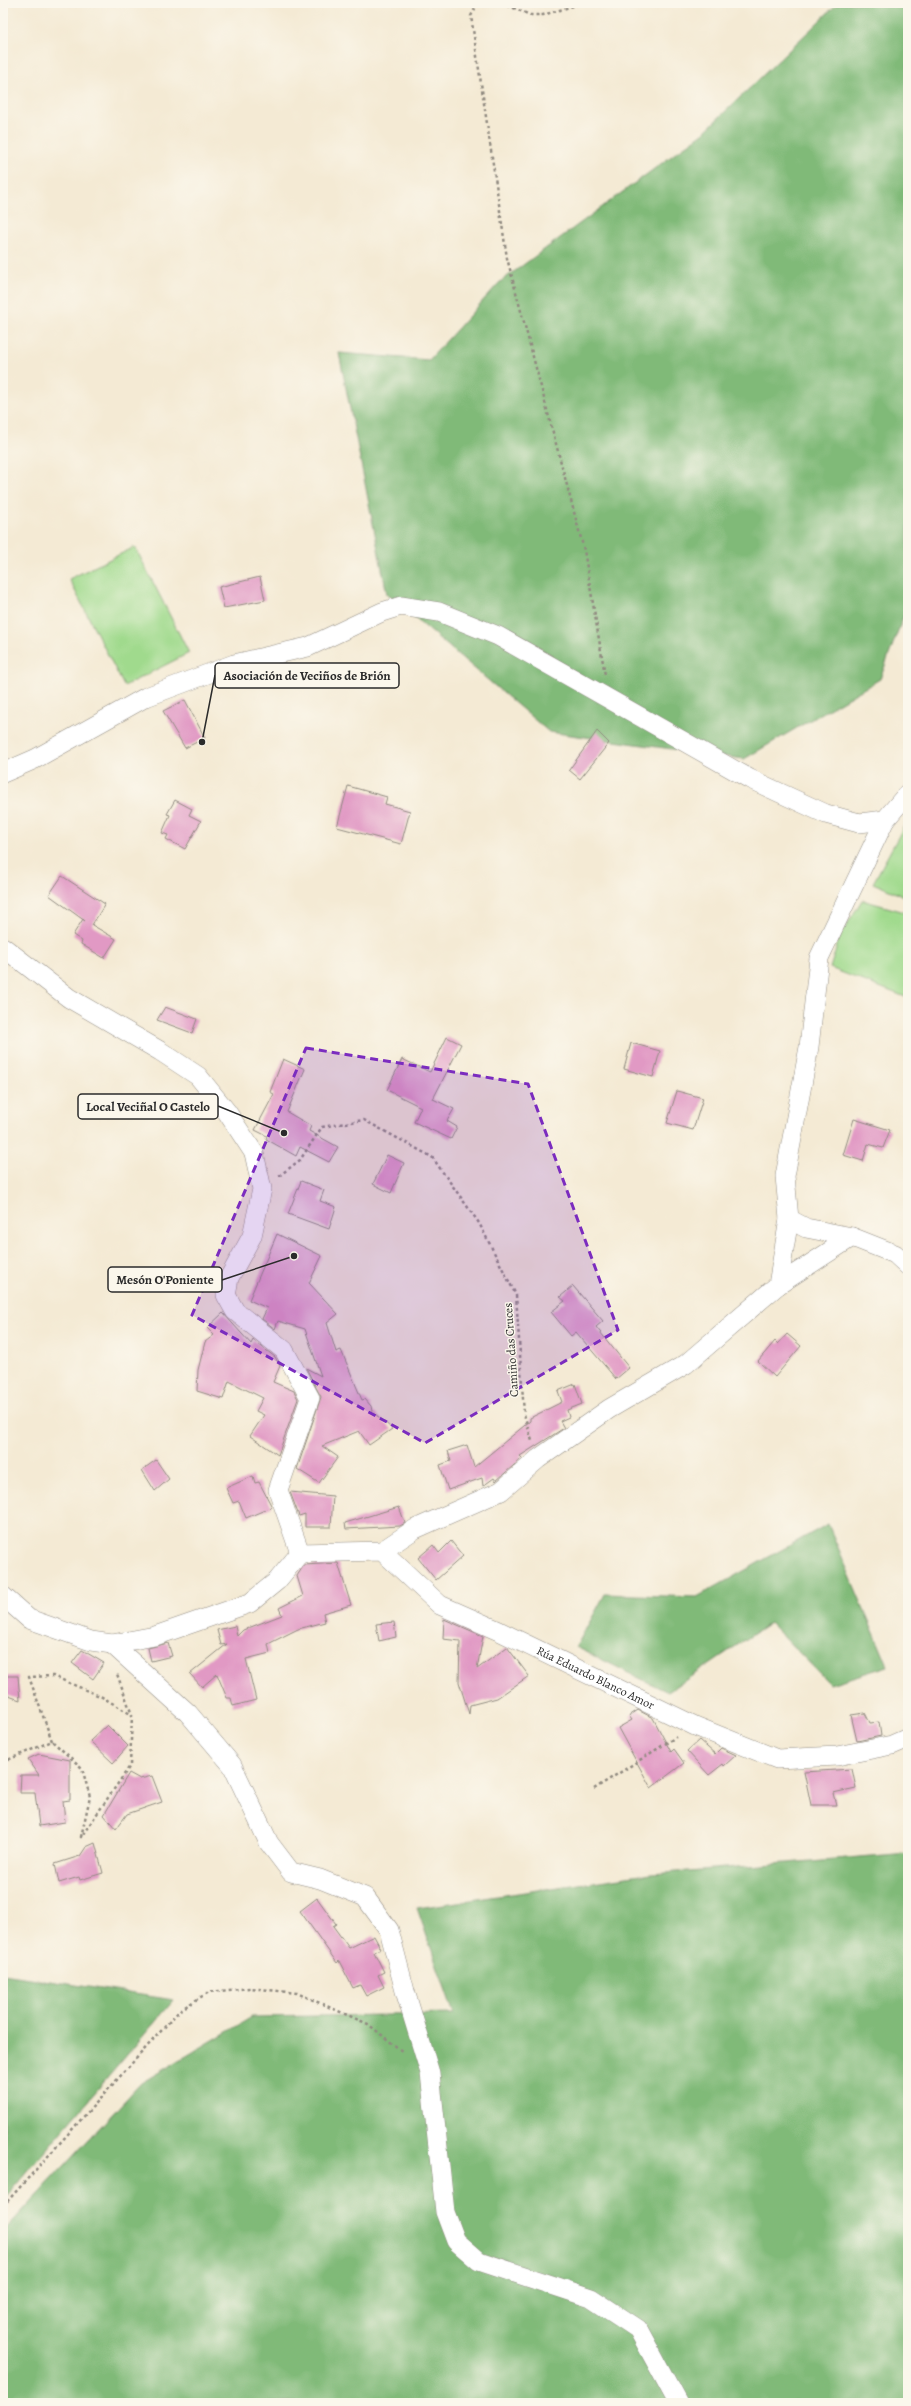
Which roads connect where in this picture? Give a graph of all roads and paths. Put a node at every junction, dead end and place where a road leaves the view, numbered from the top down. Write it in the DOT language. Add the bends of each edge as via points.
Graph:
graph roads {
  1 [pos="478,3"];
  2 [pos="502,3"];
  3 [pos="582,3"];
  4 [pos="609,699"];
  5 [pos="3,773"];
  6 [pos="908,793"];
  7 [pos="885,820"];
  8 [pos="3,947"];
  9 [pos="262,1189"];
  10 [pos="789,1219"];
  11 [pos="852,1236"];
  12 [pos="908,1266"];
  13 [pos="778,1285"];
  14 [pos="538,1459"];
  15 [pos="382,1551"];
  16 [pos="300,1553"];
  17 [pos="3,1596"];
  18 [pos="112,1644"];
  19 [pos="117,1673"];
  20 [pos="132,1715"];
  21 [pos="695,1726"];
  22 [pos="908,1738"];
  23 [pos="52,1741"];
  24 [pos="3,1762"];
  25 [pos="594,1789"];
  26 [pos="406,2053"];
  27 [pos="3,2206"];
  28 [pos="678,2403"];
  1 -- 4 [label="path" via="471,16 507,258 584,550"];
  2 -- 3 [label="path" via="530,15 543,15"];
  4 -- 5 [label="street" via="498,636 439,612 401,606 382,612 308,647 234,664 146,697 49,751"];
  4 -- 7 [label="street" via="750,779 826,814 859,823"];
  6 -- 7 [label="street"];
  7 -- 10 [label="street" via="819,958 809,1047 784,1176"];
  8 -- 9 [label="street" via="68,998 198,1076 254,1152"];
  9 -- 14 [label="path, Camiño das Cruces" via="300,1160 322,1127 364,1120 432,1157 479,1224 516,1295 524,1414"];
  9 -- 16 [label="street" via="252,1236 229,1278 226,1295 235,1311 284,1350 310,1398 278,1490"];
  10 -- 11 [label="street" via="806,1228"];
  10 -- 13 [label="street"];
  11 -- 12 [label="street" via="895,1254"];
  11 -- 13 [label="street"];
  13 -- 14 [label="street" via="686,1364 609,1408"];
  14 -- 15 [label="street" via="501,1491 415,1529"];
  15 -- 16 [label="street"];
  15 -- 21 [label="street, Rúa Eduardo Blanco Amor" via="440,1605"];
  16 -- 18 [label="street" via="277,1582 250,1603 155,1636"];
  17 -- 18 [label="street" via="29,1619 91,1641"];
  18 -- 28 [label="street" via="188,1713 232,1765 269,1843 291,1872 366,1897 389,1930 430,2073 444,2212 456,2241 479,2261 591,2298 638,2329"];
  19 -- 20 [label="path"];
  20 -- 23 [label="path" via="102,1697 53,1676 29,1677"];
  20 -- 23 [label="path" via="130,1766 81,1837 90,1797 82,1768"];
  21 -- 22 [label="street, Rúa Eduardo Blanco Amor" via="777,1759 837,1756 892,1745"];
  21 -- 25 [label="path"];
  23 -- 24 [label="path"];
  26 -- 27 [label="path" via="368,2024 297,1993 250,1988 208,1992 180,2010"];
}
